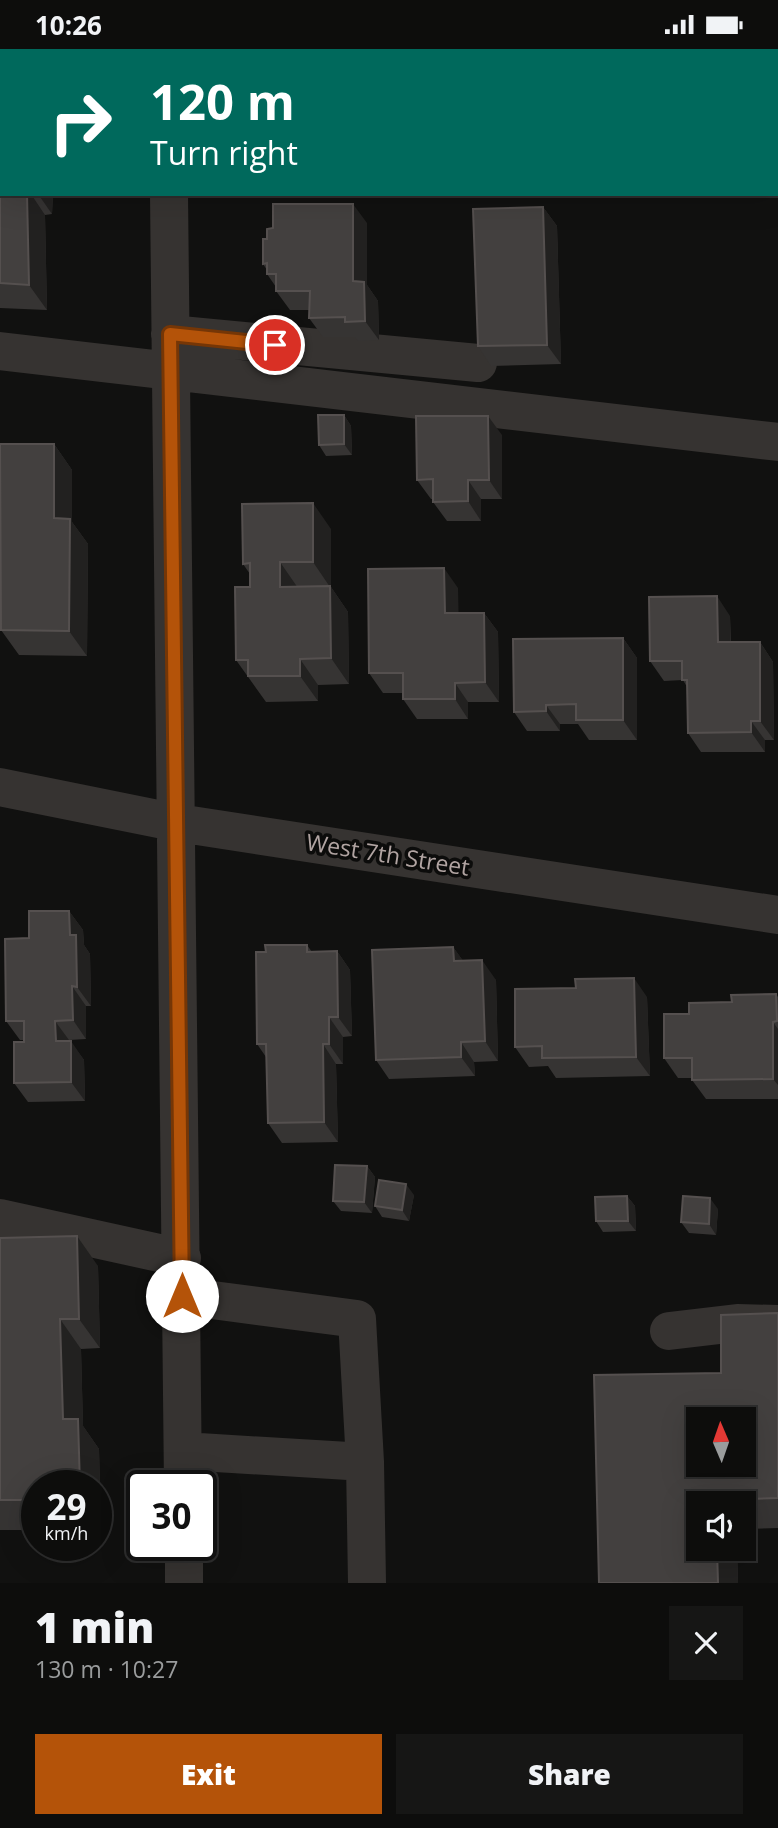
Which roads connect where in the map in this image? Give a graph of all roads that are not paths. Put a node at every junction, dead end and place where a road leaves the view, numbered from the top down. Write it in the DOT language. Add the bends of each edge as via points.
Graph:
graph roads {
  1 [pos="170,196"];
  2 [pos="0,351"];
  3 [pos="170,352"];
  4 [pos="478,363"];
  5 [pos="778,442"];
  6 [pos="0,787"];
  7 [pos="178,823"];
  8 [pos="778,915"];
  9 [pos="0,1218"];
  10 [pos="182,1258"];
  11 [pos="182,1296"];
  12 [pos="778,1324"];
  13 [pos="669,1331"];
  14 [pos="365,1462"];
  15 [pos="183,1469"];
  16 [pos="184,1561"];
  17 [pos="184,1583"];
  18 [pos="367,1583"];
  1 -- 3 [label="street"];
  2 -- 3 [label="street"];
  3 -- 4 [label="street"];
  3 -- 5 [label="street"];
  3 -- 7 [label="street"];
  6 -- 7 [label="street, West 7th Street"];
  7 -- 8 [label="street, West 7th Street"];
  7 -- 10 [label="street"];
  9 -- 10 [label="street"];
  10 -- 11 [label="street"];
  11 -- 14 [label="street" via="357,1319"];
  11 -- 15 [label="street"];
  12 -- 13 [label="street" via="737,1323"];
  14 -- 15 [label="street"];
  14 -- 18 [label="street"];
  16 -- 17 [label="street"];
}
